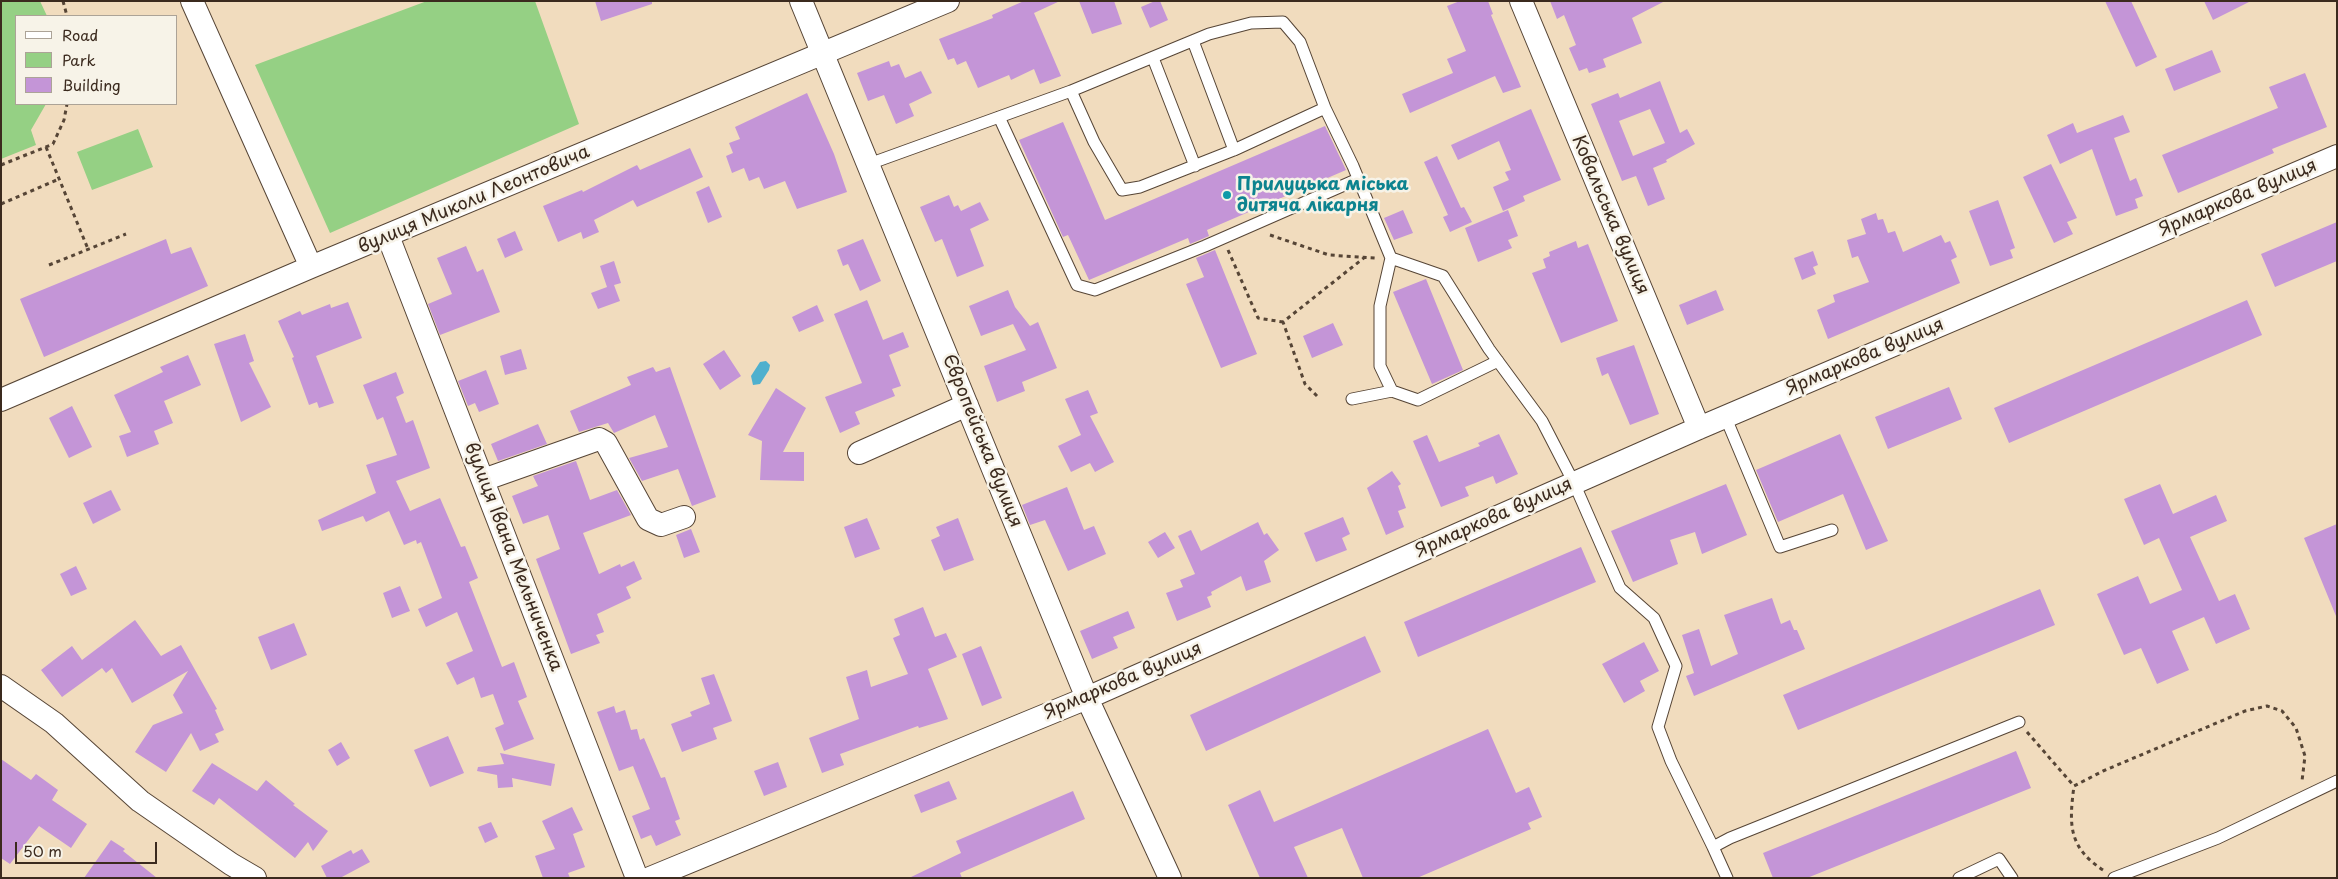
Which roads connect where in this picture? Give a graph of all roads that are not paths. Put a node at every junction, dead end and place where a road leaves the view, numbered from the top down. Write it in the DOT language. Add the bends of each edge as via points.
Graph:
graph roads {
  1 [pos="192,1"];
  2 [pos="801,1"];
  3 [pos="948,1"];
  4 [pos="1521,1"];
  5 [pos="1193,41"];
  6 [pos="823,54"];
  7 [pos="1153,58"];
  8 [pos="1071,91"];
  9 [pos="1325,108"];
  10 [pos="999,117"];
  11 [pos="1234,150"];
  12 [pos="2337,156"];
  13 [pos="869,164"];
  14 [pos="1195,166"];
  15 [pos="1358,179"];
  16 [pos="388,236"];
  17 [pos="1390,258"];
  18 [pos="311,268"];
  19 [pos="1498,361"];
  20 [pos="1392,391"];
  21 [pos="1352,399"];
  22 [pos="1,400"];
  23 [pos="967,405"];
  24 [pos="1726,416"];
  25 [pos="1699,428"];
  26 [pos="859,453"];
  27 [pos="483,480"];
  28 [pos="1574,483"];
  29 [pos="684,518"];
  30 [pos="1832,530"];
  31 [pos="1,686"];
  32 [pos="1087,698"];
  33 [pos="2020,722"];
  34 [pos="2337,781"];
  35 [pos="1713,847"];
  36 [pos="255,878"];
  37 [pos="637,878"];
  38 [pos="650,878"];
  39 [pos="1170,878"];
  40 [pos="1726,878"];
  41 [pos="1959,878"];
  42 [pos="2012,878"];
  43 [pos="2114,878"];
  1 -- 18 [label="street"];
  2 -- 6 [label="street, Європейська вулиця"];
  3 -- 6 [label="street, вулиця Миколи Леонтовича"];
  4 -- 25 [label="street, Ковальська вулиця"];
  5 -- 7 [label="lane"];
  5 -- 9 [label="lane" via="1251,23 1283,22 1300,42"];
  5 -- 11 [label="lane"];
  6 -- 13 [label="street, Європейська вулиця"];
  6 -- 16 [label="street, вулиця Миколи Леонтовича"];
  7 -- 8 [label="lane"];
  7 -- 14 [label="lane"];
  8 -- 10 [label="lane"];
  8 -- 14 [label="lane" via="1094,142 1122,190 1140,187"];
  9 -- 11 [label="lane"];
  9 -- 15 [label="lane"];
  10 -- 13 [label="lane"];
  10 -- 15 [label="lane" via="1077,285 1095,290"];
  11 -- 14 [label="lane"];
  12 -- 24 [label="street, Ярмаркова вулиця"];
  13 -- 23 [label="street, Європейська вулиця"];
  15 -- 17 [label="lane"];
  16 -- 18 [label="street, вулиця Миколи Леонтовича"];
  16 -- 27 [label="street, вулиця Івана Мельниченка"];
  17 -- 19 [label="lane" via="1443,276"];
  17 -- 20 [label="lane" via="1380,306 1380,366"];
  18 -- 22 [label="street, вулиця Миколи Леонтовича"];
  19 -- 20 [label="lane" via="1418,400"];
  19 -- 28 [label="lane" via="1542,421"];
  20 -- 21 [label="lane"];
  23 -- 26 [label="street"];
  23 -- 32 [label="street, Європейська вулиця"];
  24 -- 25 [label="street, Ярмаркова вулиця"];
  24 -- 30 [label="lane" via="1780,547"];
  25 -- 28 [label="street, Ярмаркова вулиця"];
  27 -- 29 [label="street" via="598,439 606,443 648,518 661,525"];
  27 -- 37 [label="street, вулиця Івана Мельниченка"];
  28 -- 32 [label="street, Ярмаркова вулиця"];
  28 -- 35 [label="lane" via="1620,588 1654,618 1676,666 1658,727"];
  31 -- 36 [label="street" via="54,723 140,801"];
  32 -- 38 [label="street, Ярмаркова вулиця"];
  32 -- 39 [label="street, Європейська вулиця"];
  33 -- 35 [label="lane"];
  34 -- 43 [label="lane" via="2218,838"];
  35 -- 40 [label="lane"];
  41 -- 42 [label="lane" via="1998,859"];
}
